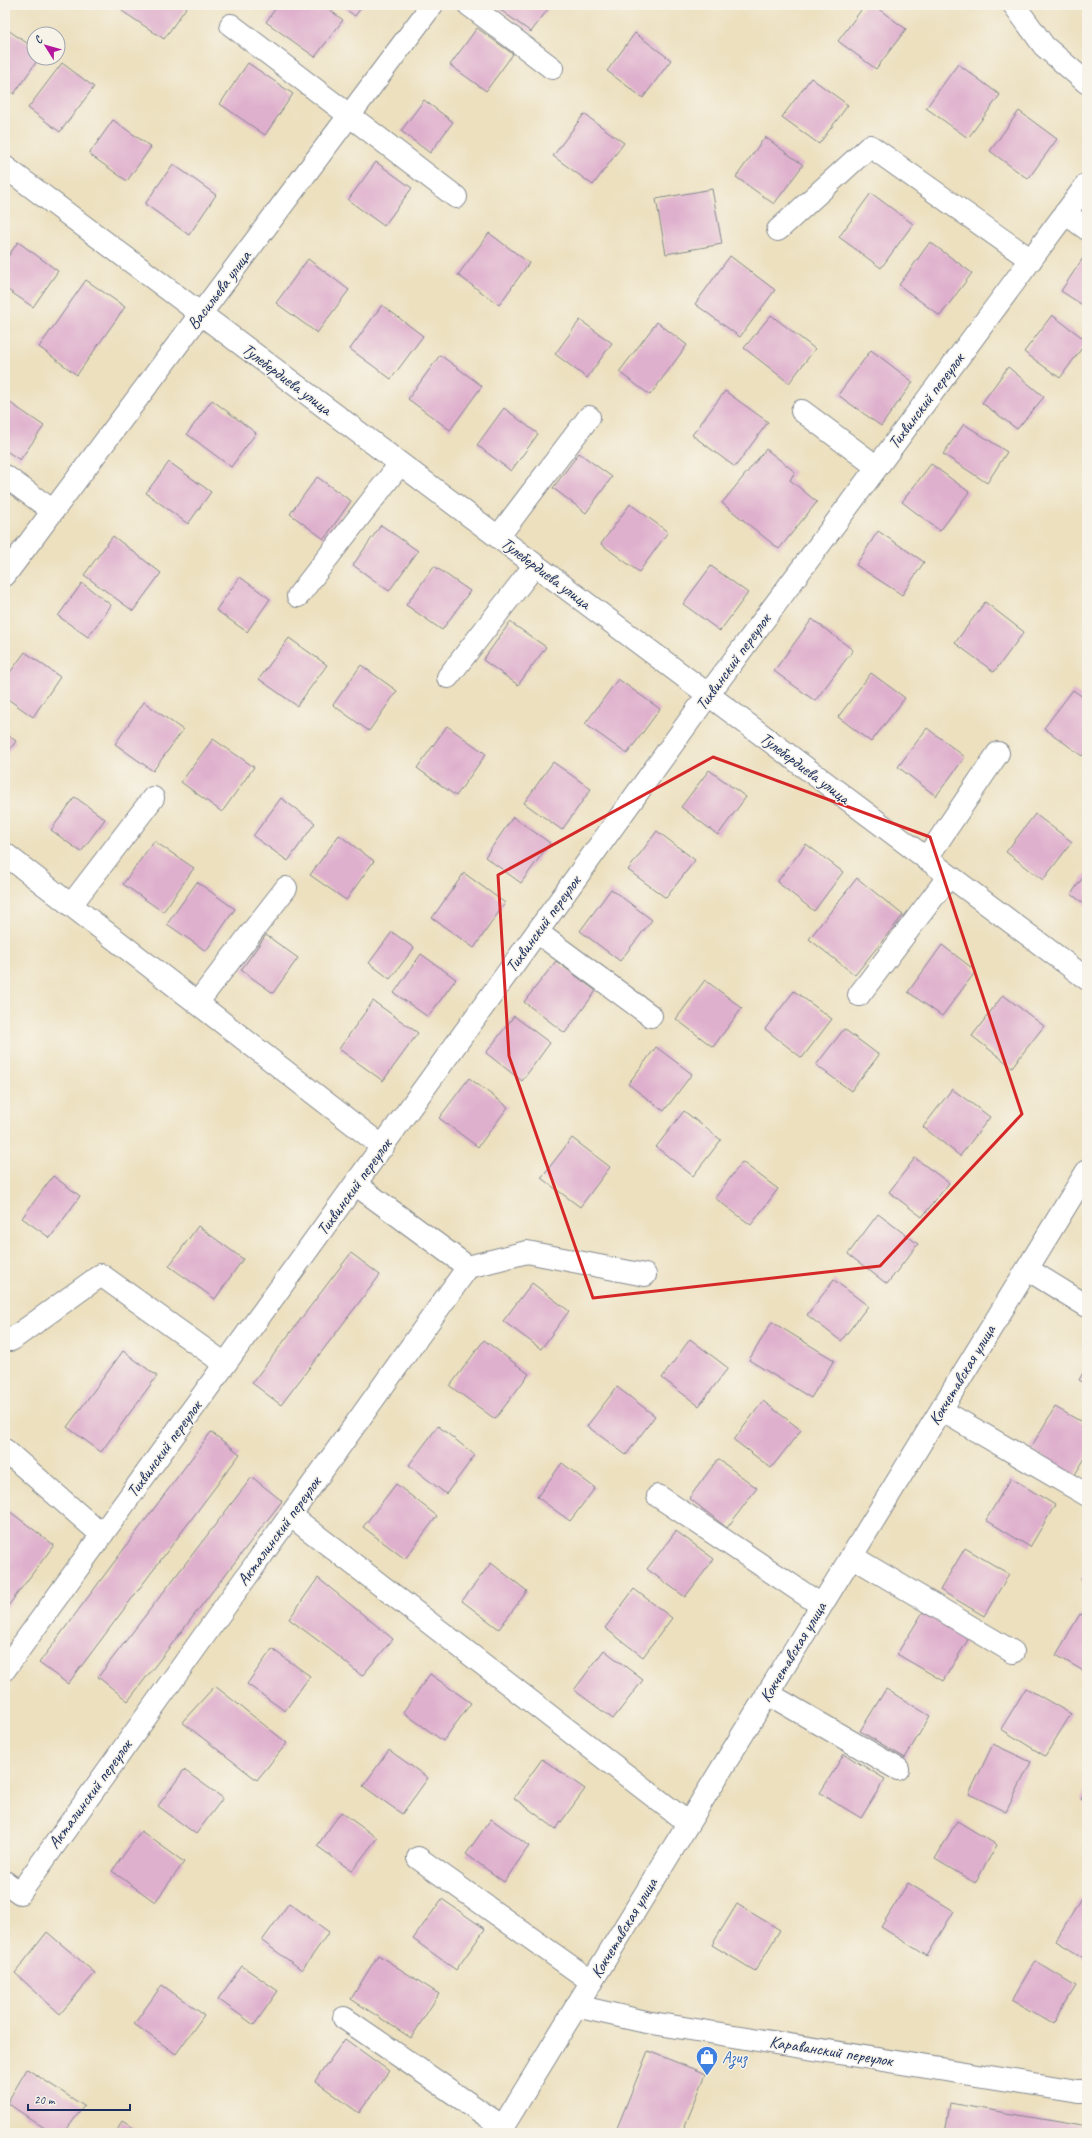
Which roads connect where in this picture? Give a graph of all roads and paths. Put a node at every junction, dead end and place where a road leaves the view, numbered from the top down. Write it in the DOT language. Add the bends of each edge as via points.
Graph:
graph roads {
  1 [pos="432,5"];
  2 [pos="469,5"];
  3 [pos="1014,5"];
  4 [pos="231,24"];
  5 [pos="552,68"];
  6 [pos="1087,83"];
  7 [pos="349,116"];
  8 [pos="5,167"];
  9 [pos="1087,184"];
  10 [pos="456,197"];
  11 [pos="1066,213"];
  12 [pos="1087,229"];
  13 [pos="778,230"];
  14 [pos="1031,260"];
  15 [pos="200,314"];
  16 [pos="802,411"];
  17 [pos="589,417"];
  18 [pos="400,464"];
  19 [pos="877,467"];
  20 [pos="5,476"];
  21 [pos="53,511"];
  22 [pos="498,537"];
  23 [pos="535,565"];
  24 [pos="5,575"];
  25 [pos="298,596"];
  26 [pos="448,677"];
  27 [pos="708,695"];
  28 [pos="998,753"];
  29 [pos="153,798"];
  30 [pos="5,854"];
  31 [pos="926,859"];
  32 [pos="949,876"];
  33 [pos="286,888"];
  34 [pos="71,905"];
  35 [pos="537,932"];
  36 [pos="1087,979"];
  37 [pos="859,995"];
  38 [pos="197,1004"];
  39 [pos="651,1016"];
  40 [pos="383,1147"];
  41 [pos="1087,1171"];
  42 [pos="355,1184"];
  43 [pos="468,1267"];
  44 [pos="1027,1269"];
  45 [pos="645,1275"];
  46 [pos="1087,1306"];
  47 [pos="7,1343"];
  48 [pos="225,1364"];
  49 [pos="941,1410"];
  50 [pos="5,1450"];
  51 [pos="1087,1495"];
  52 [pos="658,1496"];
  53 [pos="290,1515"];
  54 [pos="102,1535"];
  55 [pos="851,1556"];
  56 [pos="821,1605"];
  57 [pos="1013,1652"];
  58 [pos="5,1669"];
  59 [pos="767,1693"];
  60 [pos="898,1769"];
  61 [pos="688,1823"];
  62 [pos="418,1858"];
  63 [pos="5,1882"];
  64 [pos="591,1981"];
  65 [pos="576,2006"];
  66 [pos="344,2018"];
  67 [pos="1087,2091"];
  68 [pos="501,2130"];
  1 -- 7 [label="street, Васильева улица"];
  2 -- 5 [label="street"];
  3 -- 6 [label="street" via="1044,46"];
  4 -- 7 [label="street"];
  7 -- 10 [label="street"];
  7 -- 15 [label="street, Васильева улица"];
  8 -- 15 [label="street, Тулебердиева улица"];
  9 -- 11 [label="street, Тихвинский переулок"];
  11 -- 12 [label="street"];
  11 -- 14 [label="street, Тихвинский переулок"];
  13 -- 14 [label="street" via="870,146"];
  14 -- 19 [label="street, Тихвинский переулок"];
  15 -- 18 [label="street, Тулебердиева улица"];
  15 -- 21 [label="street, Васильева улица"];
  16 -- 19 [label="street"];
  17 -- 22 [label="street"];
  18 -- 22 [label="street, Тулебердиева улица"];
  18 -- 25 [label="street"];
  19 -- 27 [label="street, Тихвинский переулок"];
  20 -- 21 [label="street"];
  21 -- 24 [label="street, Васильева улица"];
  22 -- 23 [label="street, Тулебердиева улица"];
  23 -- 26 [label="street"];
  23 -- 27 [label="street, Тулебердиева улица"];
  27 -- 31 [label="street, Тулебердиева улица"];
  27 -- 35 [label="street, Тихвинский переулок"];
  28 -- 31 [label="street"];
  29 -- 34 [label="street"];
  30 -- 34 [label="street"];
  31 -- 32 [label="street, Тулебердиева улица"];
  32 -- 36 [label="street, Тулебердиева улица"];
  32 -- 37 [label="street"];
  33 -- 38 [label="street"];
  34 -- 38 [label="street"];
  35 -- 39 [label="street"];
  35 -- 40 [label="street, Тихвинский переулок"];
  38 -- 40 [label="street"];
  40 -- 42 [label="street, Тихвинский переулок"];
  41 -- 44 [label="street, Кокчетавская улица"];
  42 -- 43 [label="street"];
  42 -- 48 [label="street, Тихвинский переулок"];
  43 -- 45 [label="street" via="527,1252"];
  43 -- 53 [label="street, Акталинский переулок"];
  44 -- 46 [label="street"];
  44 -- 49 [label="street, Кокчетавская улица"];
  47 -- 48 [label="street" via="101,1275"];
  48 -- 54 [label="street, Тихвинский переулок"];
  49 -- 51 [label="street"];
  49 -- 55 [label="street, Кокчетавская улица"];
  50 -- 54 [label="street"];
  52 -- 56 [label="street"];
  53 -- 61 [label="street"];
  53 -- 63 [label="street, Акталинский переулок" via="20,1893"];
  54 -- 58 [label="street, Тихвинский переулок"];
  55 -- 56 [label="street, Кокчетавская улица"];
  55 -- 57 [label="street"];
  56 -- 59 [label="street, Кокчетавская улица"];
  59 -- 60 [label="street"];
  59 -- 61 [label="street, Кокчетавская улица"];
  61 -- 64 [label="street, Кокчетавская улица"];
  62 -- 64 [label="street"];
  64 -- 65 [label="street, Кокчетавская улица"];
  65 -- 67 [label="street, Караванский переулок" via="646,2022"];
  65 -- 68 [label="street, Кокчетавская улица"];
  66 -- 68 [label="street"];
}
